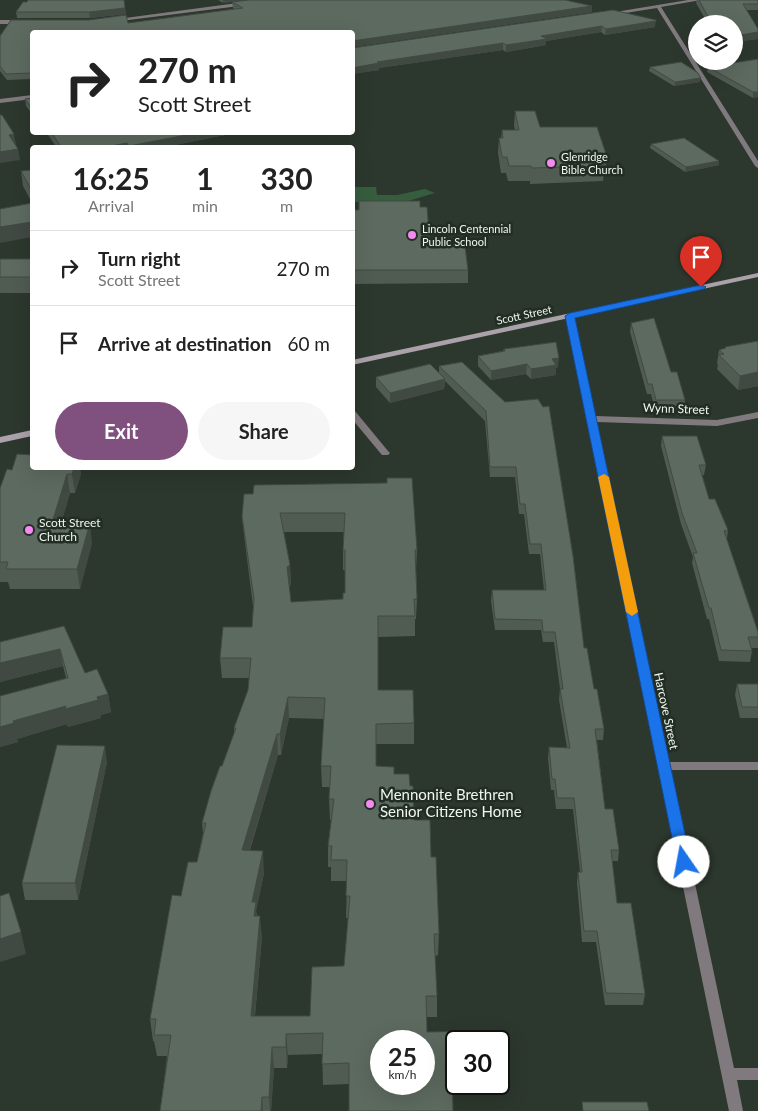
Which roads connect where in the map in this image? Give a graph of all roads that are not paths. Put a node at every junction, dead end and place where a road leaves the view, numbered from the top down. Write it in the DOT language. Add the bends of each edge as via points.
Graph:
graph roads {
  1 [pos="698,0"];
  2 [pos="251,3"];
  3 [pos="658,6"];
  4 [pos="598,15"];
  5 [pos="109,20"];
  6 [pos="0,22"];
  7 [pos="27,22"];
  8 [pos="30,97"];
  9 [pos="0,101"];
  10 [pos="758,166"];
  11 [pos="758,275"];
  12 [pos="570,316"];
  13 [pos="355,362"];
  14 [pos="758,415"];
  15 [pos="355,417"];
  16 [pos="592,419"];
  17 [pos="30,433"];
  18 [pos="0,440"];
  19 [pos="385,453"];
  20 [pos="664,766"];
  21 [pos="758,766"];
  22 [pos="728,1074"];
  23 [pos="758,1074"];
  24 [pos="736,1111"];
  1 -- 3 [label="street"];
  2 -- 5 [label="street"];
  3 -- 4 [label="street"];
  3 -- 10 [label="street"];
  6 -- 7 [label="street"];
  8 -- 9 [label="street"];
  11 -- 12 [label="main road, Scott Street"];
  12 -- 13 [label="main road, Scott Street"];
  12 -- 16 [label="street, Harcove Street"];
  14 -- 16 [label="street, Wynn Street" via="717,423"];
  15 -- 19 [label="street"];
  16 -- 20 [label="street, Harcove Street"];
  17 -- 18 [label="main road"];
  20 -- 21 [label="street"];
  20 -- 22 [label="street, Harcove Street"];
  22 -- 23 [label="street"];
  22 -- 24 [label="street, Harcove Street"];
}
